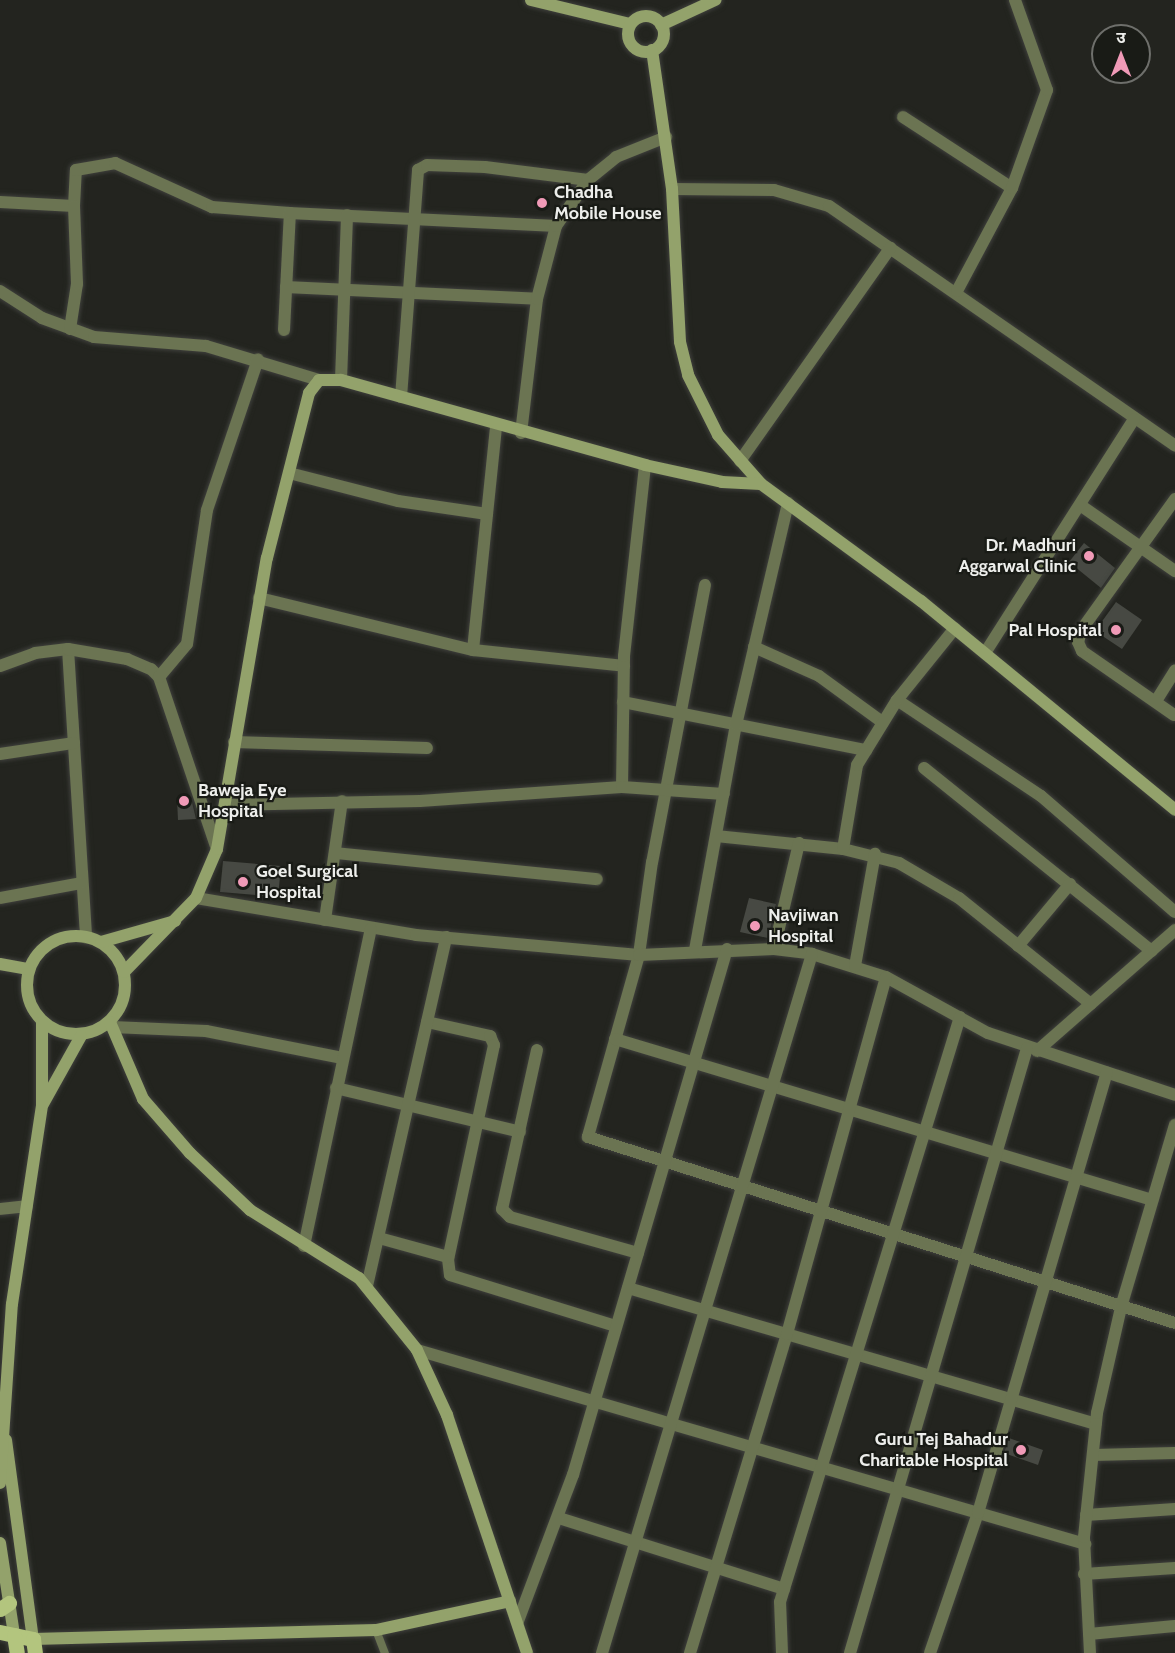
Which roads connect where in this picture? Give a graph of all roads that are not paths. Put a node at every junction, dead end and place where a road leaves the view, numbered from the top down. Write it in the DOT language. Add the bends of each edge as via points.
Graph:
graph roads {
  1 [pos="531,0"];
  2 [pos="715,0"];
  3 [pos="1015,0"];
  4 [pos="570,4"];
  5 [pos="630,24"];
  6 [pos="662,25"];
  7 [pos="652,50"];
  8 [pos="903,117"];
  9 [pos="666,137"];
  10 [pos="588,180"];
  11 [pos="1012,188"];
  12 [pos="672,189"];
  13 [pos="0,202"];
  14 [pos="75,206"];
  15 [pos="290,213"];
  16 [pos="347,215"];
  17 [pos="414,218"];
  18 [pos="555,226"];
  19 [pos="890,248"];
  20 [pos="286,287"];
  21 [pos="345,288"];
  22 [pos="0,291"];
  23 [pos="408,291"];
  24 [pos="957,291"];
  25 [pos="537,299"];
  26 [pos="70,329"];
  27 [pos="284,330"];
  28 [pos="258,359"];
  29 [pos="319,380"];
  30 [pos="341,380"];
  31 [pos="401,397"];
  32 [pos="1134,419"];
  33 [pos="496,426"];
  34 [pos="521,433"];
  35 [pos="1175,446"];
  36 [pos="740,461"];
  37 [pos="645,465"];
  38 [pos="289,473"];
  39 [pos="761,484"];
  40 [pos="1175,499"];
  41 [pos="788,503"];
  42 [pos="1080,505"];
  43 [pos="487,514"];
  44 [pos="1142,548"];
  45 [pos="1175,571"];
  46 [pos="705,585"];
  47 [pos="259,598"];
  48 [pos="955,628"];
  49 [pos="754,646"];
  50 [pos="68,649"];
  51 [pos="473,650"];
  52 [pos="986,653"];
  53 [pos="0,666"];
  54 [pos="624,666"];
  55 [pos="1175,672"];
  56 [pos="159,677"];
  57 [pos="897,700"];
  58 [pos="1156,701"];
  59 [pos="623,702"];
  60 [pos="681,713"];
  61 [pos="1174,715"];
  62 [pos="882,722"];
  63 [pos="736,725"];
  64 [pos="234,742"];
  65 [pos="74,743"];
  66 [pos="427,748"];
  67 [pos="866,750"];
  68 [pos="0,754"];
  69 [pos="924,768"];
  70 [pos="622,787"];
  71 [pos="667,788"];
  72 [pos="724,794"];
  73 [pos="342,801"];
  74 [pos="225,805"];
  75 [pos="1175,810"];
  76 [pos="716,836"];
  77 [pos="799,843"];
  78 [pos="217,849"];
  79 [pos="843,849"];
  80 [pos="335,853"];
  81 [pos="875,854"];
  82 [pos="597,879"];
  83 [pos="82,883"];
  84 [pos="1070,884"];
  85 [pos="0,898"];
  86 [pos="196,898"];
  87 [pos="1175,912"];
  88 [pos="325,920"];
  89 [pos="176,921"];
  90 [pos="371,928"];
  91 [pos="1175,930"];
  92 [pos="86,937"];
  93 [pos="446,937"];
  94 [pos="101,942"];
  95 [pos="1018,946"];
  96 [pos="727,949"];
  97 [pos="774,949"];
  98 [pos="695,950"];
  99 [pos="1152,951"];
  100 [pos="812,954"];
  101 [pos="639,955"];
  102 [pos="0,964"];
  103 [pos="855,966"];
  104 [pos="28,969"];
  105 [pos="124,972"];
  106 [pos="886,977"];
  107 [pos="1091,1004"];
  108 [pos="960,1017"];
  109 [pos="427,1022"];
  110 [pos="42,1023"];
  111 [pos="111,1025"];
  112 [pos="81,1036"];
  113 [pos="615,1039"];
  114 [pos="1032,1049"];
  115 [pos="537,1050"];
  116 [pos="342,1058"];
  117 [pos="694,1063"];
  118 [pos="1107,1072"];
  119 [pos="773,1086"];
  120 [pos="336,1088"];
  121 [pos="1175,1095"];
  122 [pos="409,1104"];
  123 [pos="42,1105"];
  124 [pos="850,1107"];
  125 [pos="480,1122"];
  126 [pos="1175,1125"];
  127 [pos="520,1132"];
  128 [pos="923,1135"];
  129 [pos="997,1154"];
  130 [pos="664,1164"];
  131 [pos="1074,1179"];
  132 [pos="742,1187"];
  133 [pos="1152,1200"];
  134 [pos="27,1206"];
  135 [pos="0,1209"];
  136 [pos="819,1213"];
  137 [pos="894,1233"];
  138 [pos="379,1238"];
  139 [pos="304,1246"];
  140 [pos="638,1253"];
  141 [pos="965,1256"];
  142 [pos="448,1257"];
  143 [pos="1045,1279"];
  144 [pos="368,1286"];
  145 [pos="628,1288"];
  146 [pos="1121,1307"];
  147 [pos="706,1311"];
  148 [pos="0,1321"];
  149 [pos="1175,1323"];
  150 [pos="616,1326"];
  151 [pos="11,1329"];
  152 [pos="787,1334"];
  153 [pos="417,1350"];
  154 [pos="858,1355"];
  155 [pos="932,1376"];
  156 [pos="595,1400"];
  157 [pos="1012,1400"];
  158 [pos="673,1424"];
  159 [pos="1096,1424"];
  160 [pos="6,1440"];
  161 [pos="753,1447"];
  162 [pos="1175,1453"];
  163 [pos="1093,1455"];
  164 [pos="824,1468"];
  165 [pos="0,1482"];
  166 [pos="897,1489"];
  167 [pos="1175,1509"];
  168 [pos="978,1513"];
  169 [pos="1086,1515"];
  170 [pos="559,1518"];
  171 [pos="636,1542"];
  172 [pos="0,1544"];
  173 [pos="1085,1544"];
  174 [pos="716,1567"];
  175 [pos="1175,1568"];
  176 [pos="1084,1574"];
  177 [pos="784,1589"];
  178 [pos="510,1601"];
  179 [pos="5,1606"];
  180 [pos="518,1621"];
  181 [pos="1175,1626"];
  182 [pos="376,1630"];
  183 [pos="7,1634"];
  184 [pos="1089,1634"];
  185 [pos="34,1646"];
  186 [pos="17,1653"];
  187 [pos="386,1653"];
  188 [pos="527,1653"];
  189 [pos="602,1653"];
  190 [pos="690,1653"];
  191 [pos="782,1653"];
  192 [pos="850,1653"];
  193 [pos="930,1653"];
  194 [pos="1090,1653"];
  1 -- 4 [label="street"];
  2 -- 6 [label="street"];
  3 -- 11 [label="street" via="1047,90"];
  4 -- 5 [label="street"];
  5 -- 6 [label="street" via="650,16"];
  5 -- 7 [label="street" via="632,45"];
  6 -- 7 [label="street" via="663,40"];
  7 -- 9 [label="street"];
  8 -- 11 [label="street"];
  9 -- 10 [label="street" via="616,157"];
  9 -- 12 [label="street"];
  10 -- 17 [label="street" via="427,165 416,177"];
  10 -- 18 [label="street"];
  11 -- 24 [label="street"];
  12 -- 19 [label="street" via="774,190 804,195 829,206"];
  12 -- 36 [label="street" via="675,303 688,375 718,435"];
  13 -- 14 [label="street"];
  14 -- 15 [label="street" via="76,170 115,163 212,207"];
  14 -- 26 [label="street" via="77,284"];
  15 -- 16 [label="street"];
  15 -- 20 [label="street"];
  16 -- 17 [label="street"];
  16 -- 21 [label="street"];
  17 -- 18 [label="street"];
  17 -- 23 [label="street"];
  18 -- 25 [label="street"];
  19 -- 24 [label="street"];
  19 -- 36 [label="street"];
  20 -- 21 [label="street"];
  20 -- 27 [label="street"];
  21 -- 23 [label="street"];
  21 -- 30 [label="street"];
  22 -- 26 [label="street"];
  23 -- 25 [label="street"];
  23 -- 31 [label="street"];
  24 -- 32 [label="street"];
  25 -- 34 [label="street"];
  26 -- 28 [label="street" via="113,340 172,340"];
  28 -- 29 [label="street"];
  28 -- 56 [label="street" via="207,510 187,644"];
  29 -- 30 [label="street"];
  29 -- 38 [label="street" via="309,393"];
  30 -- 31 [label="street"];
  31 -- 33 [label="street"];
  32 -- 35 [label="street"];
  32 -- 42 [label="street"];
  33 -- 34 [label="street"];
  33 -- 43 [label="street"];
  34 -- 37 [label="street"];
  36 -- 39 [label="street"];
  37 -- 39 [label="street" via="722,482"];
  37 -- 54 [label="street"];
  38 -- 43 [label="street" via="398,501"];
  38 -- 47 [label="street"];
  39 -- 41 [label="street"];
  40 -- 44 [label="street"];
  41 -- 48 [label="street"];
  41 -- 49 [label="street"];
  42 -- 44 [label="street"];
  42 -- 52 [label="street"];
  43 -- 51 [label="street"];
  44 -- 45 [label="street"];
  44 -- 58 [label="street" via="1082,629 1078,642 1082,651"];
  46 -- 60 [label="street"];
  47 -- 51 [label="street"];
  47 -- 64 [label="street"];
  48 -- 52 [label="street"];
  48 -- 57 [label="street"];
  49 -- 62 [label="street" via="819,676"];
  49 -- 63 [label="street"];
  50 -- 53 [label="street" via="35,653"];
  50 -- 56 [label="street" via="142,663"];
  50 -- 65 [label="street"];
  51 -- 54 [label="street"];
  52 -- 75 [label="street"];
  54 -- 59 [label="street"];
  55 -- 58 [label="street"];
  56 -- 78 [label="street"];
  57 -- 62 [label="street"];
  57 -- 87 [label="street" via="1041,796"];
  58 -- 61 [label="street"];
  59 -- 60 [label="street"];
  59 -- 70 [label="street"];
  60 -- 63 [label="street"];
  60 -- 71 [label="street"];
  62 -- 67 [label="street"];
  63 -- 67 [label="street" via="815,736"];
  63 -- 72 [label="street"];
  64 -- 66 [label="street"];
  64 -- 74 [label="street"];
  65 -- 68 [label="street"];
  65 -- 83 [label="street"];
  67 -- 79 [label="street" via="853,780"];
  69 -- 84 [label="street"];
  70 -- 71 [label="street"];
  70 -- 73 [label="street"];
  71 -- 72 [label="street"];
  71 -- 101 [label="street"];
  72 -- 76 [label="street"];
  73 -- 74 [label="street"];
  73 -- 80 [label="street"];
  74 -- 78 [label="street"];
  76 -- 77 [label="street"];
  76 -- 98 [label="street"];
  77 -- 79 [label="street"];
  77 -- 97 [label="street"];
  78 -- 86 [label="street"];
  79 -- 81 [label="street"];
  80 -- 82 [label="street"];
  80 -- 88 [label="street"];
  81 -- 95 [label="street" via="925,875"];
  81 -- 103 [label="street"];
  83 -- 85 [label="street"];
  83 -- 92 [label="street"];
  84 -- 95 [label="street"];
  84 -- 99 [label="street"];
  86 -- 88 [label="street"];
  86 -- 89 [label="street"];
  88 -- 90 [label="street"];
  89 -- 94 [label="street"];
  89 -- 105 [label="street"];
  90 -- 93 [label="street"];
  90 -- 116 [label="street"];
  91 -- 99 [label="street"];
  92 -- 94 [label="street"];
  92 -- 104 [label="street" via="49,943"];
  93 -- 101 [label="street"];
  93 -- 109 [label="street"];
  94 -- 105 [label="street" via="116,955"];
  95 -- 107 [label="street"];
  96 -- 97 [label="street"];
  96 -- 98 [label="street"];
  96 -- 117 [label="street"];
  97 -- 100 [label="street"];
  98 -- 101 [label="street"];
  99 -- 107 [label="street"];
  100 -- 103 [label="street"];
  100 -- 119 [label="street"];
  101 -- 113 [label="street"];
  102 -- 104 [label="street"];
  103 -- 106 [label="street"];
  104 -- 110 [label="street" via="27,996"];
  105 -- 111 [label="street" via="123,1002"];
  106 -- 108 [label="street"];
  106 -- 124 [label="street"];
  107 -- 114 [label="street"];
  108 -- 114 [label="street"];
  108 -- 128 [label="street"];
  109 -- 122 [label="street"];
  109 -- 125 [label="street" via="493,1038"];
  110 -- 112 [label="street" via="64,1035"];
  110 -- 123 [label="street"];
  111 -- 112 [label="street"];
  111 -- 116 [label="street" via="206,1031"];
  111 -- 139 [label="street" via="131,1077 154,1114 250,1210"];
  112 -- 123 [label="street"];
  113 -- 117 [label="street"];
  113 -- 130 [label="street" via="588,1137"];
  114 -- 118 [label="street"];
  114 -- 129 [label="street"];
  115 -- 127 [label="street"];
  116 -- 120 [label="street"];
  117 -- 119 [label="street"];
  117 -- 130 [label="street"];
  118 -- 121 [label="street"];
  118 -- 131 [label="street"];
  119 -- 124 [label="street"];
  119 -- 132 [label="street"];
  120 -- 122 [label="street"];
  120 -- 139 [label="street"];
  122 -- 125 [label="street"];
  122 -- 138 [label="street"];
  123 -- 134 [label="street"];
  124 -- 128 [label="street"];
  124 -- 136 [label="street"];
  125 -- 127 [label="street"];
  125 -- 142 [label="street"];
  126 -- 133 [label="street"];
  127 -- 140 [label="street" via="502,1205 505,1214"];
  128 -- 129 [label="street"];
  128 -- 137 [label="street"];
  129 -- 131 [label="street"];
  129 -- 141 [label="street"];
  130 -- 132 [label="street"];
  130 -- 140 [label="street"];
  131 -- 133 [label="street"];
  131 -- 143 [label="street"];
  132 -- 136 [label="street"];
  132 -- 147 [label="street"];
  133 -- 146 [label="street"];
  134 -- 135 [label="street"];
  134 -- 151 [label="street"];
  136 -- 137 [label="street"];
  136 -- 152 [label="street"];
  137 -- 141 [label="street"];
  137 -- 154 [label="street"];
  138 -- 142 [label="street"];
  138 -- 144 [label="street"];
  139 -- 144 [label="street"];
  140 -- 145 [label="street"];
  141 -- 143 [label="street"];
  141 -- 155 [label="street"];
  142 -- 150 [label="street" via="448,1269 456,1279"];
  143 -- 146 [label="street"];
  143 -- 157 [label="street"];
  144 -- 153 [label="street"];
  145 -- 147 [label="street"];
  145 -- 150 [label="street"];
  146 -- 149 [label="street"];
  146 -- 159 [label="street"];
  147 -- 152 [label="street"];
  147 -- 158 [label="street"];
  148 -- 151 [label="street"];
  150 -- 156 [label="street"];
  151 -- 160 [label="street"];
  152 -- 154 [label="street"];
  152 -- 161 [label="street"];
  153 -- 156 [label="street"];
  153 -- 178 [label="street" via="447,1415"];
  154 -- 155 [label="street"];
  154 -- 164 [label="street"];
  155 -- 157 [label="street"];
  155 -- 166 [label="street"];
  156 -- 158 [label="street"];
  156 -- 170 [label="street"];
  157 -- 159 [label="street"];
  157 -- 168 [label="street"];
  158 -- 161 [label="street"];
  158 -- 171 [label="street"];
  159 -- 163 [label="street"];
  160 -- 165 [label="street"];
  160 -- 185 [label="street"];
  161 -- 164 [label="street"];
  161 -- 174 [label="street"];
  162 -- 163 [label="street"];
  163 -- 169 [label="street"];
  164 -- 166 [label="street"];
  164 -- 177 [label="street"];
  166 -- 168 [label="street"];
  166 -- 192 [label="street"];
  167 -- 169 [label="street"];
  168 -- 173 [label="street"];
  168 -- 193 [label="street"];
  169 -- 173 [label="street"];
  170 -- 171 [label="street"];
  170 -- 180 [label="street"];
  171 -- 174 [label="street"];
  171 -- 189 [label="street"];
  172 -- 179 [label="street"];
  173 -- 176 [label="street"];
  174 -- 177 [label="street"];
  174 -- 190 [label="street"];
  175 -- 176 [label="street"];
  176 -- 184 [label="street"];
  177 -- 191 [label="street" via="777,1616"];
  178 -- 180 [label="street"];
  178 -- 182 [label="street"];
  179 -- 183 [label="street"];
  180 -- 188 [label="street"];
  181 -- 184 [label="street"];
  182 -- 185 [label="street"];
  182 -- 187 [label="lane"];
  183 -- 185 [label="main road"];
  183 -- 186 [label="main road"];
  184 -- 194 [label="street"];
}
